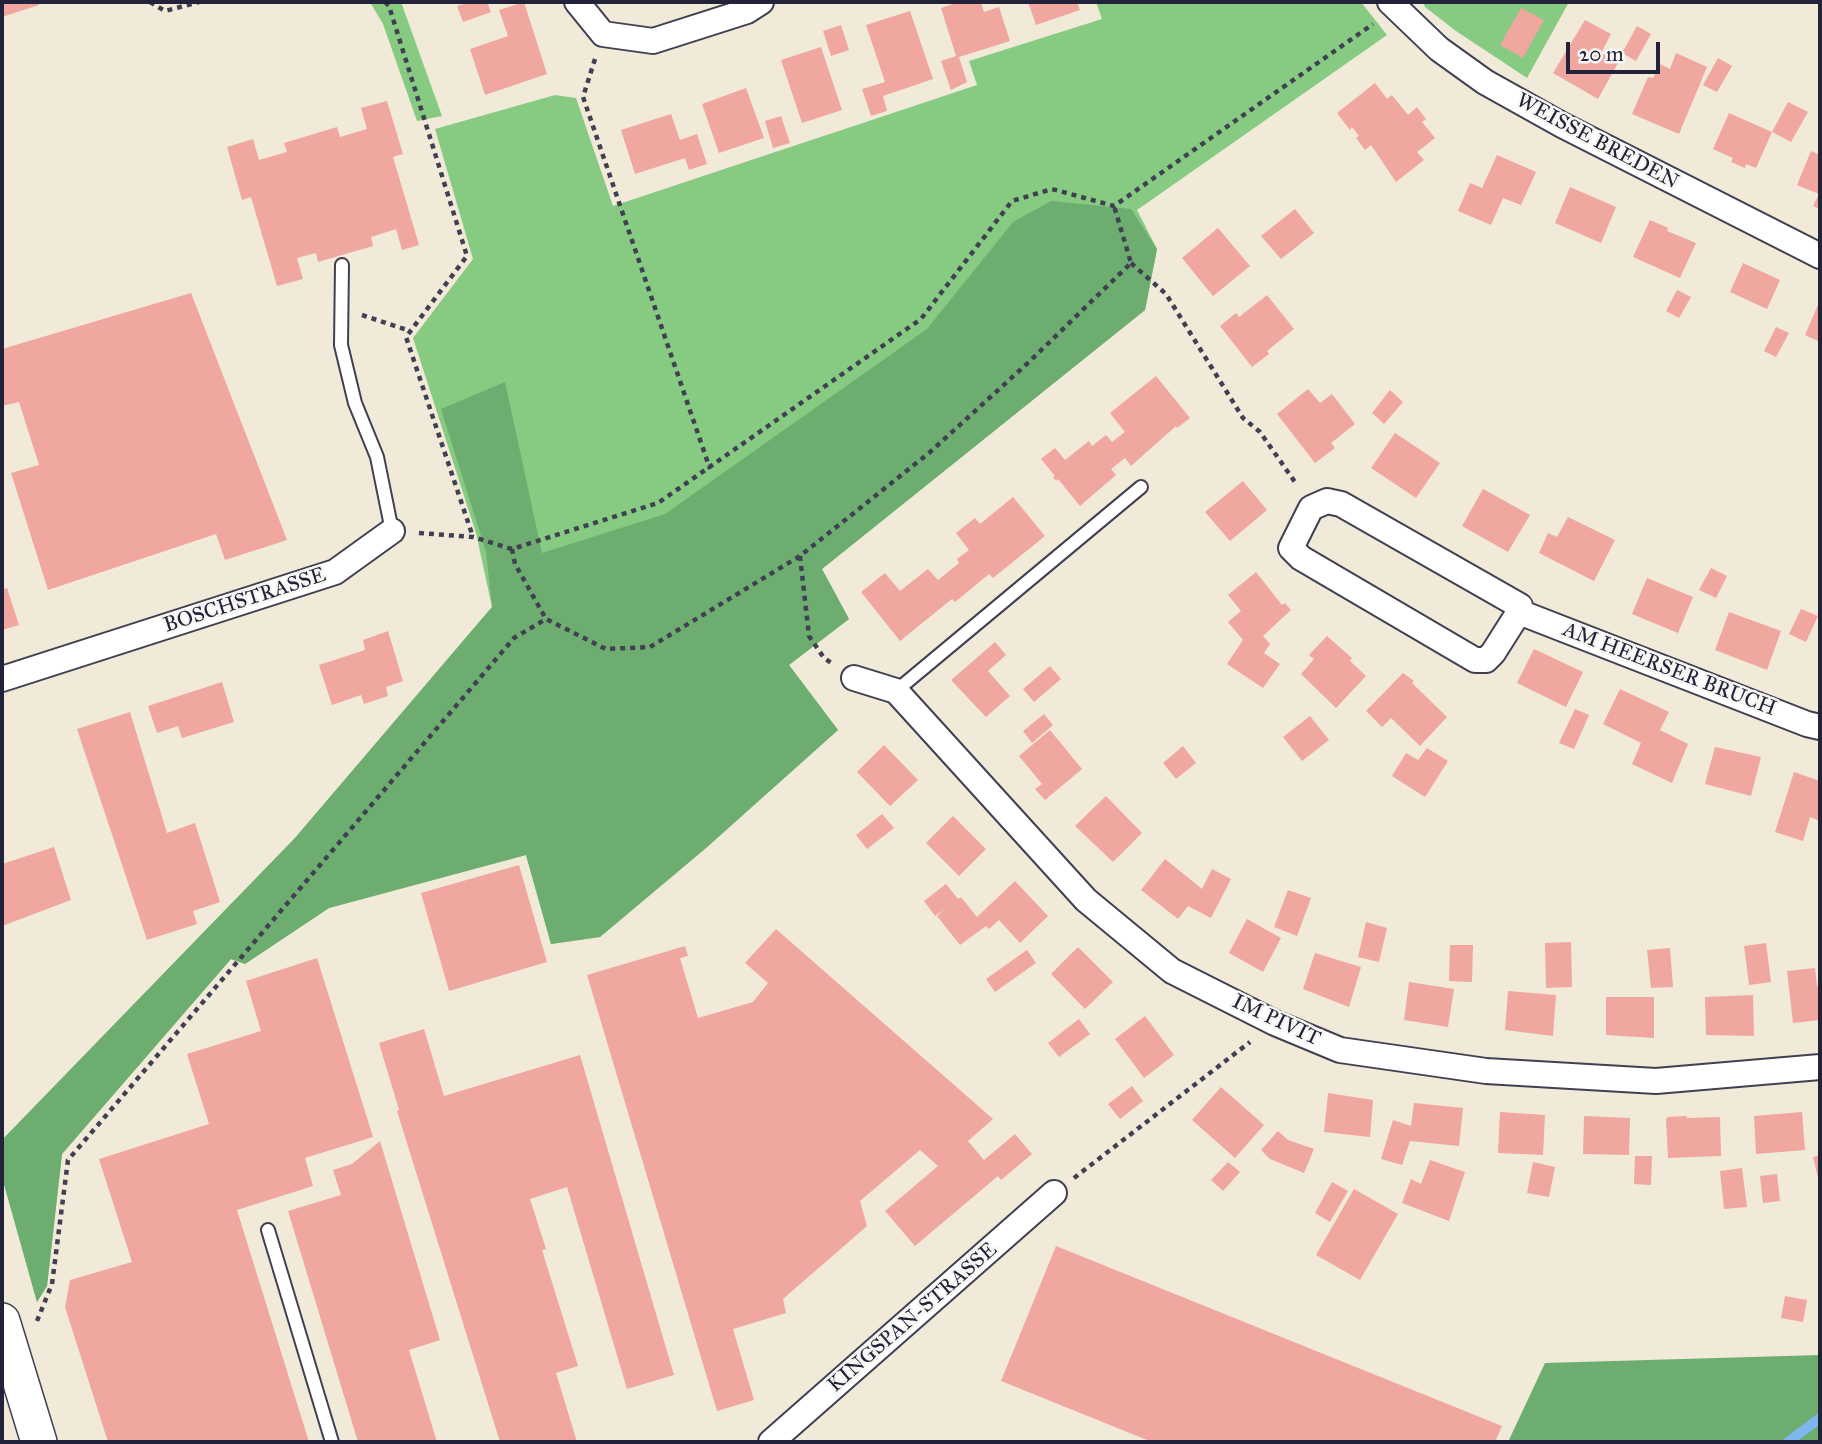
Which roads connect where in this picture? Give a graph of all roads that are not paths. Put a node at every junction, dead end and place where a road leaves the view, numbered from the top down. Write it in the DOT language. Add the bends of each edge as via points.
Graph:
graph roads {
  1 [pos="577,2"];
  2 [pos="761,2"];
  3 [pos="1393,5"];
  4 [pos="1820,256"];
  5 [pos="342,265"];
  6 [pos="1141,487"];
  7 [pos="392,531"];
  8 [pos="1519,612"];
  9 [pos="854,678"];
  10 [pos="2,679"];
  11 [pos="896,691"];
  12 [pos="1820,727"];
  13 [pos="1820,1067"];
  14 [pos="1054,1193"];
  15 [pos="268,1230"];
  16 [pos="4,1327"];
  17 [pos="39,1442"];
  18 [pos="332,1442"];
  19 [pos="771,1442"];
  1 -- 2 [label="street" via="603,34 653,41 747,11"];
  3 -- 4 [label="street, WEISSE BREDEN" via="1439,49 1485,82"];
  5 -- 7 [label="lane" via="341,345 355,403 377,457"];
  6 -- 11 [label="lane"];
  7 -- 10 [label="street, BOSCHSTRASSE" via="335,572"];
  8 -- 8 [label="street, AM HEERSER BRUCH" via="1520,606 1341,504 1327,501 1311,508 1291,548 1475,660 1486,660 1493,653"];
  8 -- 12 [label="street, AM HEERSER BRUCH"];
  9 -- 11 [label="street"];
  11 -- 13 [label="street, IM PIVIT" via="1086,900 1172,971 1340,1051 1486,1071 1656,1081"];
  14 -- 19 [label="street, KINGSPAN-STRASSE"];
  15 -- 18 [label="lane"];
  16 -- 17 [label="main road"];
}
